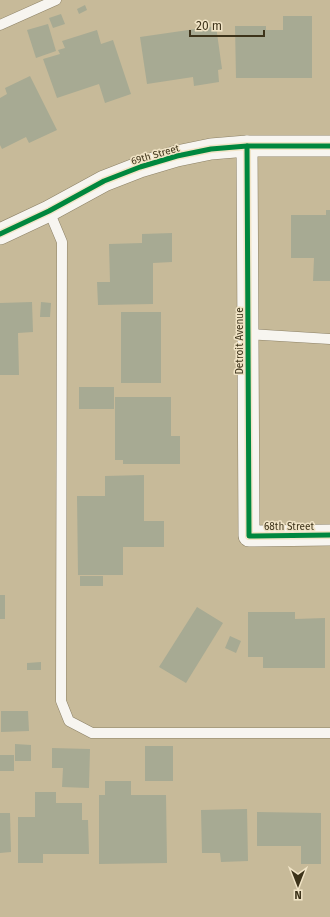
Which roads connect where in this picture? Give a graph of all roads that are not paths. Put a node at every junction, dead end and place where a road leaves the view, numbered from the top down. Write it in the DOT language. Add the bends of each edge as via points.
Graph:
graph roads {
  1 [pos="56,0"];
  2 [pos="0,25"];
  3 [pos="247,146"];
  4 [pos="330,146"];
  5 [pos="49,211"];
  6 [pos="0,234"];
  7 [pos="248,334"];
  8 [pos="330,339"];
  9 [pos="330,535"];
  10 [pos="249,536"];
  11 [pos="330,733"];
  1 -- 2 [label="lane"];
  3 -- 4 [label="street, 69th Street"];
  3 -- 5 [label="street, 69th Street" via="211,149 140,167 104,182"];
  3 -- 7 [label="street, Detroit Avenue"];
  5 -- 6 [label="street, 69th Street"];
  5 -- 11 [label="lane" via="62,242 61,701 69,721 92,733"];
  7 -- 8 [label="lane"];
  7 -- 10 [label="street, Detroit Avenue"];
  9 -- 10 [label="street, 68th Street"];
}
